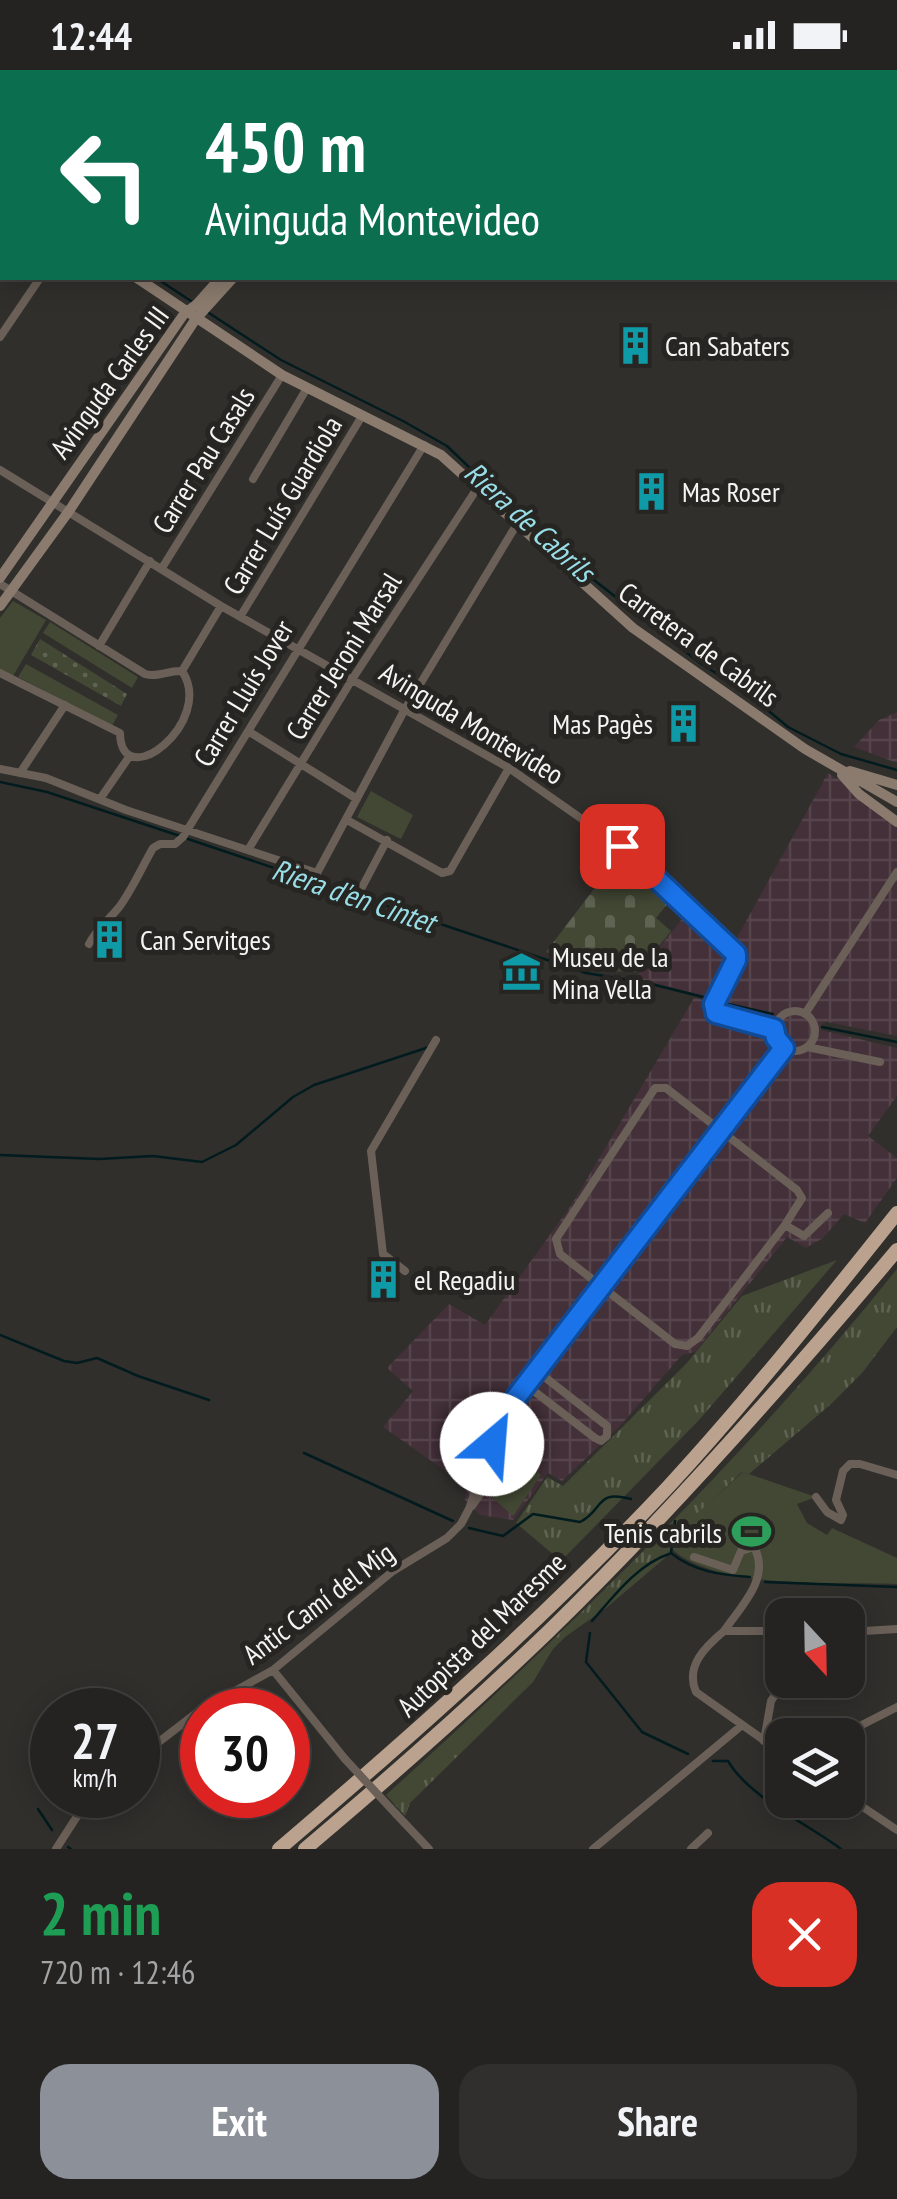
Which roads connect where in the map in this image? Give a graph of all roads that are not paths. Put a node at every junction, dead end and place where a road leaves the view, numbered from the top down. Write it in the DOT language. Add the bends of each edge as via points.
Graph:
graph roads {
  1 [pos="39,280"];
  2 [pos="141,280"];
  3 [pos="219,280"];
  4 [pos="232,280"];
  5 [pos="202,307"];
  6 [pos="0,337"];
  7 [pos="161,346"];
  8 [pos="172,355"];
  9 [pos="282,376"];
  10 [pos="307,388"];
  11 [pos="362,416"];
  12 [pos="424,445"];
  13 [pos="0,470"];
  14 [pos="253,479"];
  15 [pos="478,486"];
  16 [pos="52,500"];
  17 [pos="69,511"];
  18 [pos="516,524"];
  19 [pos="150,561"];
  20 [pos="162,568"];
  21 [pos="4,584"];
  22 [pos="0,606"];
  23 [pos="221,606"];
  24 [pos="240,617"];
  25 [pos="99,646"];
  26 [pos="296,648"];
  27 [pos="182,671"];
  28 [pos="0,673"];
  29 [pos="353,678"];
  30 [pos="65,705"];
  31 [pos="405,709"];
  32 [pos="248,730"];
  33 [pos="129,757"];
  34 [pos="301,765"];
  35 [pos="835,767"];
  36 [pos="510,768"];
  37 [pos="0,769"];
  38 [pos="20,773"];
  39 [pos="897,785"];
  40 [pos="100,799"];
  41 [pos="357,800"];
  42 [pos="897,802"];
  43 [pos="347,820"];
  44 [pos="897,822"];
  45 [pos="187,830"];
  46 [pos="386,840"];
  47 [pos="248,850"];
  48 [pos="897,872"];
  49 [pos="360,891"];
  50 [pos="89,944"];
  51 [pos="804,1014"];
  52 [pos="774,1029"];
  53 [pos="436,1040"];
  54 [pos="808,1047"];
  55 [pos="784,1048"];
  56 [pos="880,1062"];
  57 [pos="720,1130"];
  58 [pos="828,1213"];
  59 [pos="897,1213"];
  60 [pos="785,1225"];
  61 [pos="897,1250"];
  62 [pos="405,1271"];
  63 [pos="602,1285"];
  64 [pos="537,1371"];
  65 [pos="526,1386"];
  66 [pos="498,1421"];
  67 [pos="477,1453"];
  68 [pos="493,1454"];
  69 [pos="473,1474"];
  70 [pos="897,1475"];
  71 [pos="492,1476"];
  72 [pos="816,1497"];
  73 [pos="469,1509"];
  74 [pos="694,1557"];
  75 [pos="897,1629"];
  76 [pos="724,1630"];
  77 [pos="765,1631"];
  78 [pos="865,1631"];
  79 [pos="273,1670"];
  80 [pos="773,1698"];
  81 [pos="897,1707"];
  82 [pos="865,1723"];
  83 [pos="741,1726"];
  84 [pos="160,1741"];
  85 [pos="764,1741"];
  86 [pos="865,1808"];
  87 [pos="76,1818"];
  88 [pos="897,1830"];
  89 [pos="708,1834"];
  90 [pos="56,1849"];
  91 [pos="279,1849"];
  92 [pos="305,1849"];
  93 [pos="430,1849"];
  94 [pos="593,1849"];
  95 [pos="691,1849"];
  1 -- 6 [label="street"];
  2 -- 5 [label="street, Carretera de Cabrils"];
  3 -- 5 [label="street"];
  4 -- 5 [label="street"];
  5 -- 7 [label="street, Avinguda Carles III"];
  5 -- 8 [label="street, Avinguda Carles III"];
  5 -- 9 [label="street, Carretera de Cabrils"];
  7 -- 8 [label="street" via="173,346"];
  7 -- 16 [label="street, Avinguda Carles III"];
  8 -- 17 [label="street, Avinguda Carles III"];
  9 -- 10 [label="street, Carretera de Cabrils"];
  9 -- 20 [label="street, Carrer Pau Casals"];
  10 -- 11 [label="street, Carretera de Cabrils"];
  10 -- 14 [label="street"];
  11 -- 12 [label="street, Carretera de Cabrils"];
  11 -- 24 [label="street, Carrer Luís Guardiola"];
  12 -- 15 [label="street, Carretera de Cabrils"];
  12 -- 26 [label="street, Carrer Lluís Jover"];
  13 -- 16 [label="street, Avinguda Montevideo"];
  15 -- 18 [label="street, Carretera de Cabrils"];
  15 -- 29 [label="street, Carrer Jeroni Marsal"];
  16 -- 17 [label="street, Avinguda Montevideo"];
  16 -- 21 [label="street, Avinguda Carles III"];
  17 -- 19 [label="street, Avinguda Montevideo"];
  17 -- 21 [label="street, Avinguda Carles III"];
  18 -- 31 [label="street"];
  18 -- 35 [label="street, Carretera de Cabrils" via="633,628"];
  19 -- 20 [label="street, Avinguda Montevideo"];
  19 -- 25 [label="street"];
  20 -- 23 [label="street, Avinguda Montevideo"];
  21 -- 22 [label="street"];
  21 -- 25 [label="street"];
  23 -- 24 [label="street, Avinguda Montevideo"];
  23 -- 27 [label="street"];
  24 -- 26 [label="street, Avinguda Montevideo"];
  25 -- 27 [label="street" via="151,676"];
  26 -- 29 [label="street, Avinguda Montevideo"];
  26 -- 32 [label="street, Carrer Lluís Jover"];
  27 -- 33 [label="street" via="188,706 177,732 149,756"];
  28 -- 30 [label="street"];
  29 -- 31 [label="street, Avinguda Montevideo"];
  29 -- 34 [label="street, Carrer Jeroni Marsal"];
  30 -- 33 [label="street" via="120,733"];
  30 -- 38 [label="street"];
  31 -- 36 [label="street, Avinguda Montevideo"];
  31 -- 41 [label="street"];
  32 -- 34 [label="street"];
  32 -- 45 [label="street, Carrer Lluís Jover"];
  33 -- 40 [label="street"];
  34 -- 41 [label="street"];
  34 -- 47 [label="street, Carrer Jeroni Marsal"];
  35 -- 39 [label="street"];
  35 -- 42 [label="street, Carretera de Cabrils"];
  35 -- 44 [label="street"];
  36 -- 46 [label="street" via="450,870 442,873"];
  36 -- 52 [label="street, Avinguda Montevideo" via="622,846 736,954 716,1013"];
  37 -- 38 [label="street"];
  38 -- 40 [label="street"];
  40 -- 45 [label="street"];
  41 -- 43 [label="street"];
  43 -- 46 [label="street"];
  43 -- 47 [label="street" via="317,873"];
  45 -- 47 [label="street"];
  45 -- 50 [label="street, Carrer Lluís Jover" via="176,844 153,848"];
  46 -- 49 [label="street"];
  48 -- 51 [label="street"];
  51 -- 52 [label="street" via="784,1014"];
  51 -- 54 [label="street" via="815,1030"];
  52 -- 55 [label="street"];
  53 -- 62 [label="street" via="371,1152 383,1254"];
  54 -- 55 [label="street"];
  54 -- 56 [label="street"];
  55 -- 57 [label="street"];
  57 -- 60 [label="street" via="797,1190 802,1198"];
  57 -- 63 [label="street"];
  57 -- 63 [label="street" via="666,1088 648,1096 556,1239 560,1254"];
  58 -- 60 [label="street" via="804,1236"];
  59 -- 91 [label="highway, Autopista del Maresme" via="667,1487 494,1660"];
  60 -- 63 [label="street" via="687,1346 675,1344"];
  61 -- 92 [label="highway, Autopista del Maresme" via="792,1374 548,1632"];
  63 -- 64 [label="street"];
  64 -- 65 [label="street"];
  64 -- 65 [label="street" via="607,1426 608,1436 594,1438"];
  65 -- 66 [label="street"];
  66 -- 67 [label="street"];
  66 -- 68 [label="street"];
  67 -- 68 [label="street"];
  67 -- 69 [label="street" via="470,1463"];
  68 -- 71 [label="street" via="498,1465"];
  69 -- 71 [label="street"];
  69 -- 73 [label="street"];
  70 -- 72 [label="street" via="854,1462 846,1467 836,1500 841,1520"];
  71 -- 73 [label="street, Antic Camí del Mig"];
  73 -- 79 [label="street, Antic Camí del Mig" via="446,1538 393,1571"];
  74 -- 76 [label="street" via="733,1570 740,1551 754,1547 758,1553 758,1580"];
  75 -- 78 [label="street"];
  76 -- 77 [label="street"];
  76 -- 83 [label="street" via="694,1665 691,1680 696,1692"];
  79 -- 84 [label="street, Antic Camí del Mig"];
  79 -- 93 [label="street, bridge"];
  80 -- 85 [label="street"];
  81 -- 82 [label="street"];
  83 -- 85 [label="street"];
  83 -- 94 [label="street"];
  86 -- 88 [label="street"];
  87 -- 90 [label="street"];
  89 -- 95 [label="street"];
}
